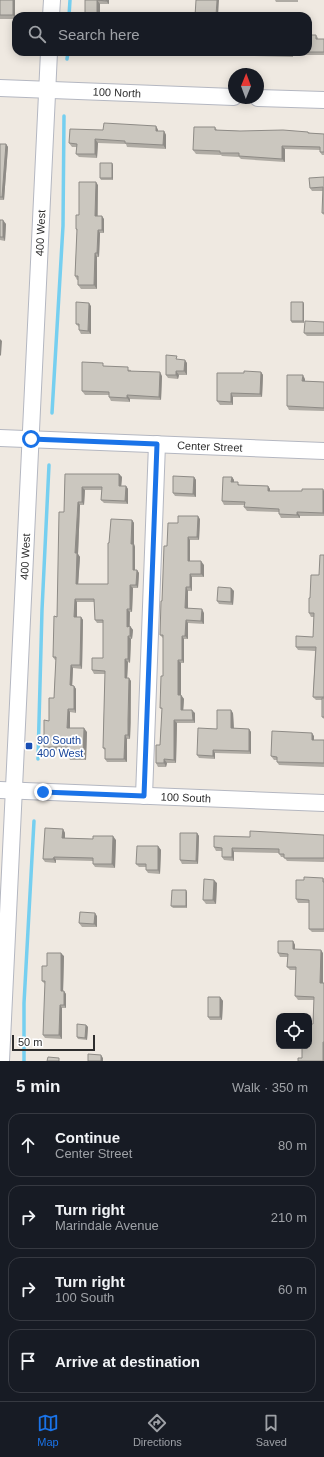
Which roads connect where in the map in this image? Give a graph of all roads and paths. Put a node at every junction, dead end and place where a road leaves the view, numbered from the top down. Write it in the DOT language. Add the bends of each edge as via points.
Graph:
graph roads {
  1 [pos="52,0"];
  2 [pos="51,12"];
  3 [pos="49,56"];
  4 [pos="0,88"];
  5 [pos="47,90"];
  6 [pos="228,97"];
  7 [pos="264,98"];
  8 [pos="324,100"];
  9 [pos="0,438"];
  10 [pos="31,439"];
  11 [pos="157,444"];
  12 [pos="324,451"];
  13 [pos="7,790"];
  14 [pos="144,796"];
  15 [pos="324,803"];
  16 [pos="1,1061"];
  1 -- 2 [label="street"];
  3 -- 5 [label="street, 400 West"];
  4 -- 5 [label="street, 100 North"];
  5 -- 6 [label="street, 100 North"];
  5 -- 10 [label="street, 400 West"];
  7 -- 8 [label="street"];
  9 -- 10 [label="street, Center Street"];
  10 -- 11 [label="street, Center Street"];
  10 -- 13 [label="street, 400 West"];
  11 -- 12 [label="street, Center Street"];
  11 -- 14 [label="street"];
  13 -- 14 [label="street, 100 South"];
  13 -- 16 [label="street, 400 West"];
  14 -- 15 [label="street, 100 South"];
}
